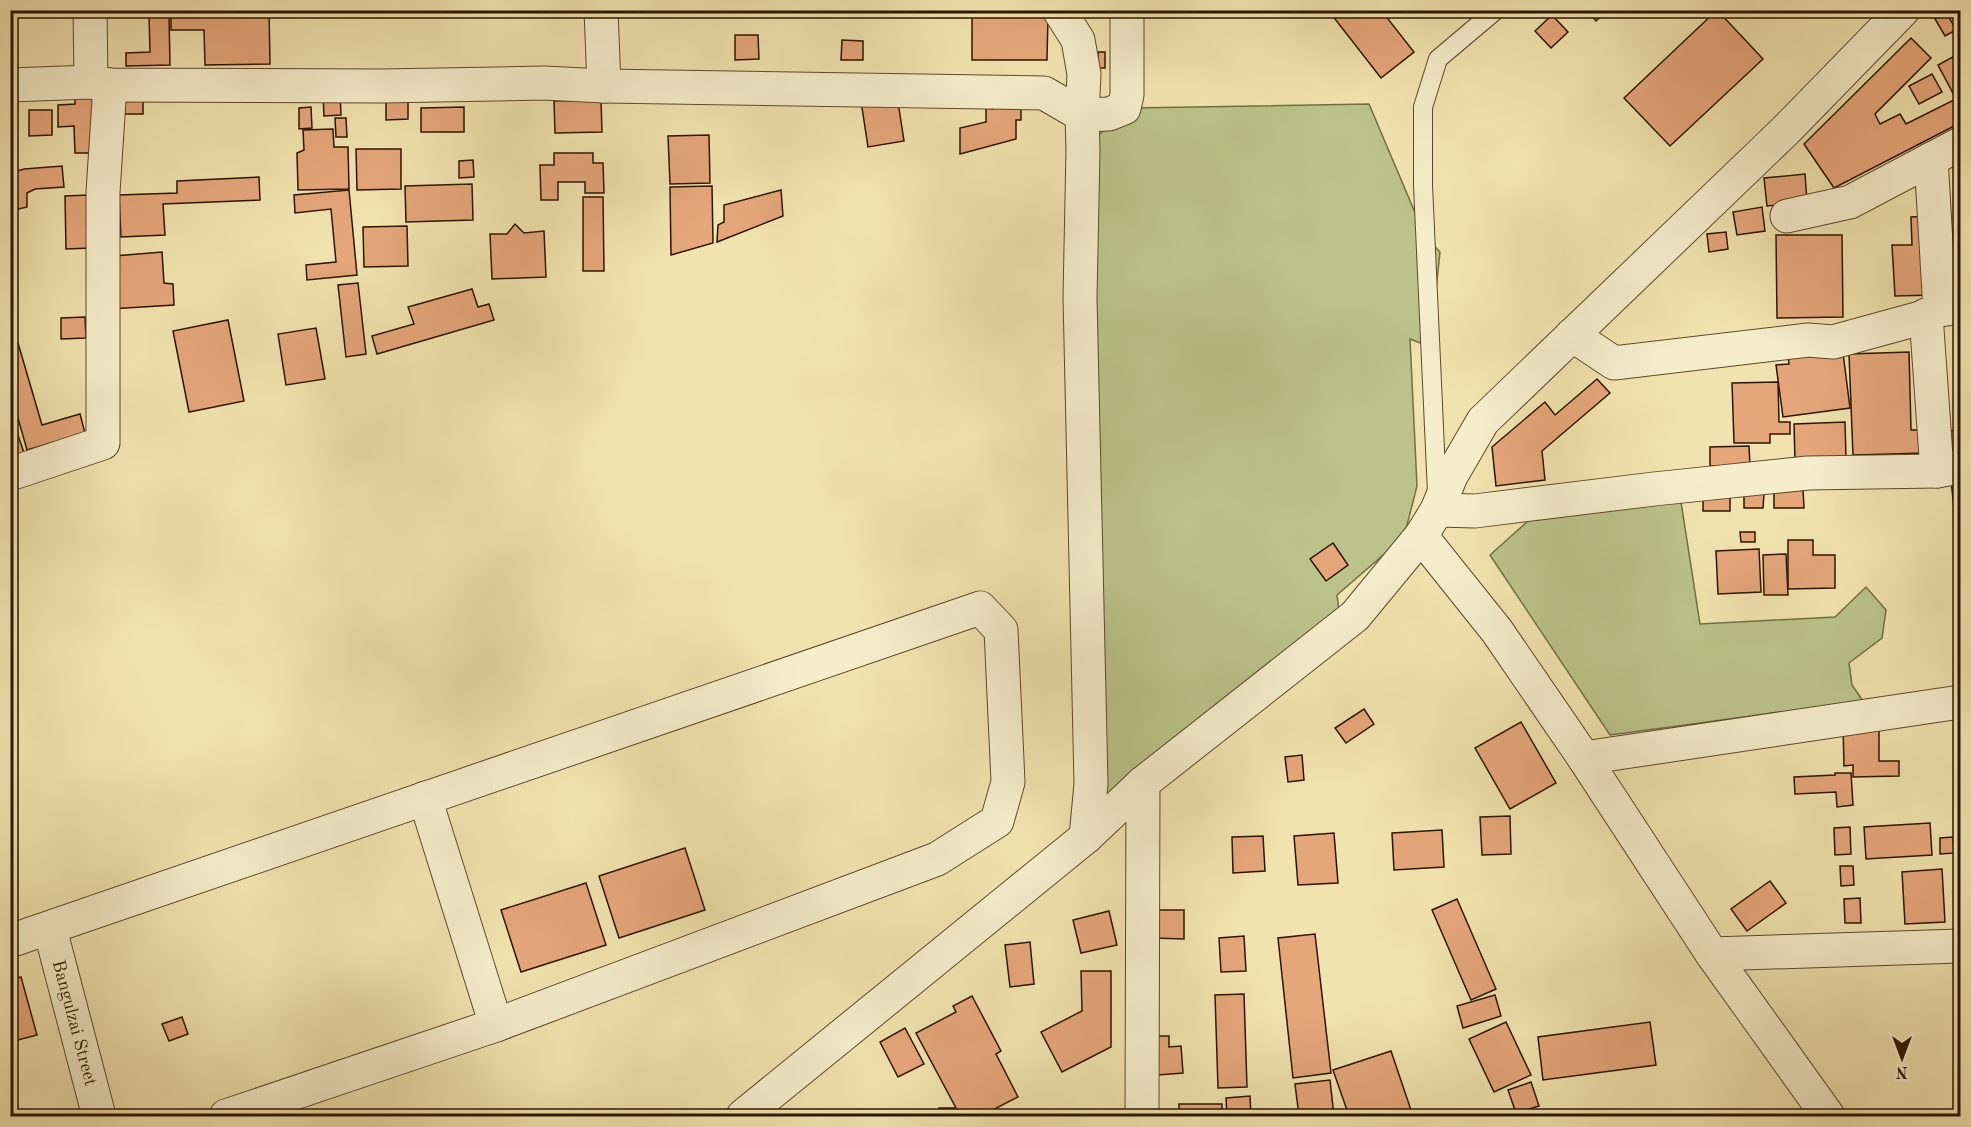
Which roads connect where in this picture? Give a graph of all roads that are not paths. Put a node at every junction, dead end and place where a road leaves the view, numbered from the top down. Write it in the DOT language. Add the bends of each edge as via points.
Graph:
graph roads {
  1 [pos="90,10"];
  2 [pos="601,10"];
  3 [pos="1059,10"];
  4 [pos="1126,10"];
  5 [pos="1496,10"];
  6 [pos="1903,10"];
  7 [pos="101,84"];
  8 [pos="10,85"];
  9 [pos="604,86"];
  10 [pos="1082,115"];
  11 [pos="1960,144"];
  12 [pos="1931,159"];
  13 [pos="1787,216"];
  14 [pos="1942,311"];
  15 [pos="1572,335"];
  16 [pos="1948,469"];
  17 [pos="10,474"];
  18 [pos="1429,523"];
  19 [pos="1960,702"];
  20 [pos="1584,758"];
  21 [pos="1143,783"];
  22 [pos="425,798"];
  23 [pos="1086,837"];
  24 [pos="50,929"];
  25 [pos="10,941"];
  26 [pos="1960,946"];
  27 [pos="1712,954"];
  28 [pos="496,1025"];
  29 [pos="99,1116"];
  30 [pos="226,1116"];
  31 [pos="743,1116"];
  32 [pos="1142,1116"];
  33 [pos="1828,1116"];
  1 -- 7 [label="street"];
  2 -- 9 [label="street"];
  3 -- 10 [label="street" via="1078,40 1084,74"];
  4 -- 10 [label="street" via="1124,108 1109,114"];
  5 -- 18 [label="lane" via="1438,59 1423,107"];
  6 -- 15 [label="street" via="1786,130"];
  7 -- 8 [label="street"];
  7 -- 9 [label="street"];
  7 -- 17 [label="street" via="103,443"];
  9 -- 10 [label="street" via="1044,93"];
  10 -- 23 [label="street" via="1080,309 1091,784"];
  11 -- 12 [label="street"];
  12 -- 13 [label="street" via="1850,202"];
  12 -- 14 [label="street"];
  14 -- 15 [label="street" via="1833,342 1808,340 1614,363"];
  14 -- 16 [label="street"];
  15 -- 18 [label="street" via="1483,421"];
  16 -- 18 [label="street" via="1808,473 1654,489 1475,511"];
  18 -- 20 [label="street"];
  18 -- 21 [label="street" via="1355,616"];
  19 -- 20 [label="street"];
  20 -- 27 [label="street"];
  21 -- 23 [label="street"];
  21 -- 32 [label="street"];
  22 -- 24 [label="street"];
  22 -- 28 [label="street"];
  22 -- 28 [label="street" via="980,608 1001,630 1008,782 997,821 937,859"];
  23 -- 31 [label="street"];
  24 -- 25 [label="street"];
  24 -- 29 [label="street, Bangulzai Street"];
  26 -- 27 [label="street"];
  27 -- 33 [label="street"];
  28 -- 30 [label="street"];
}
